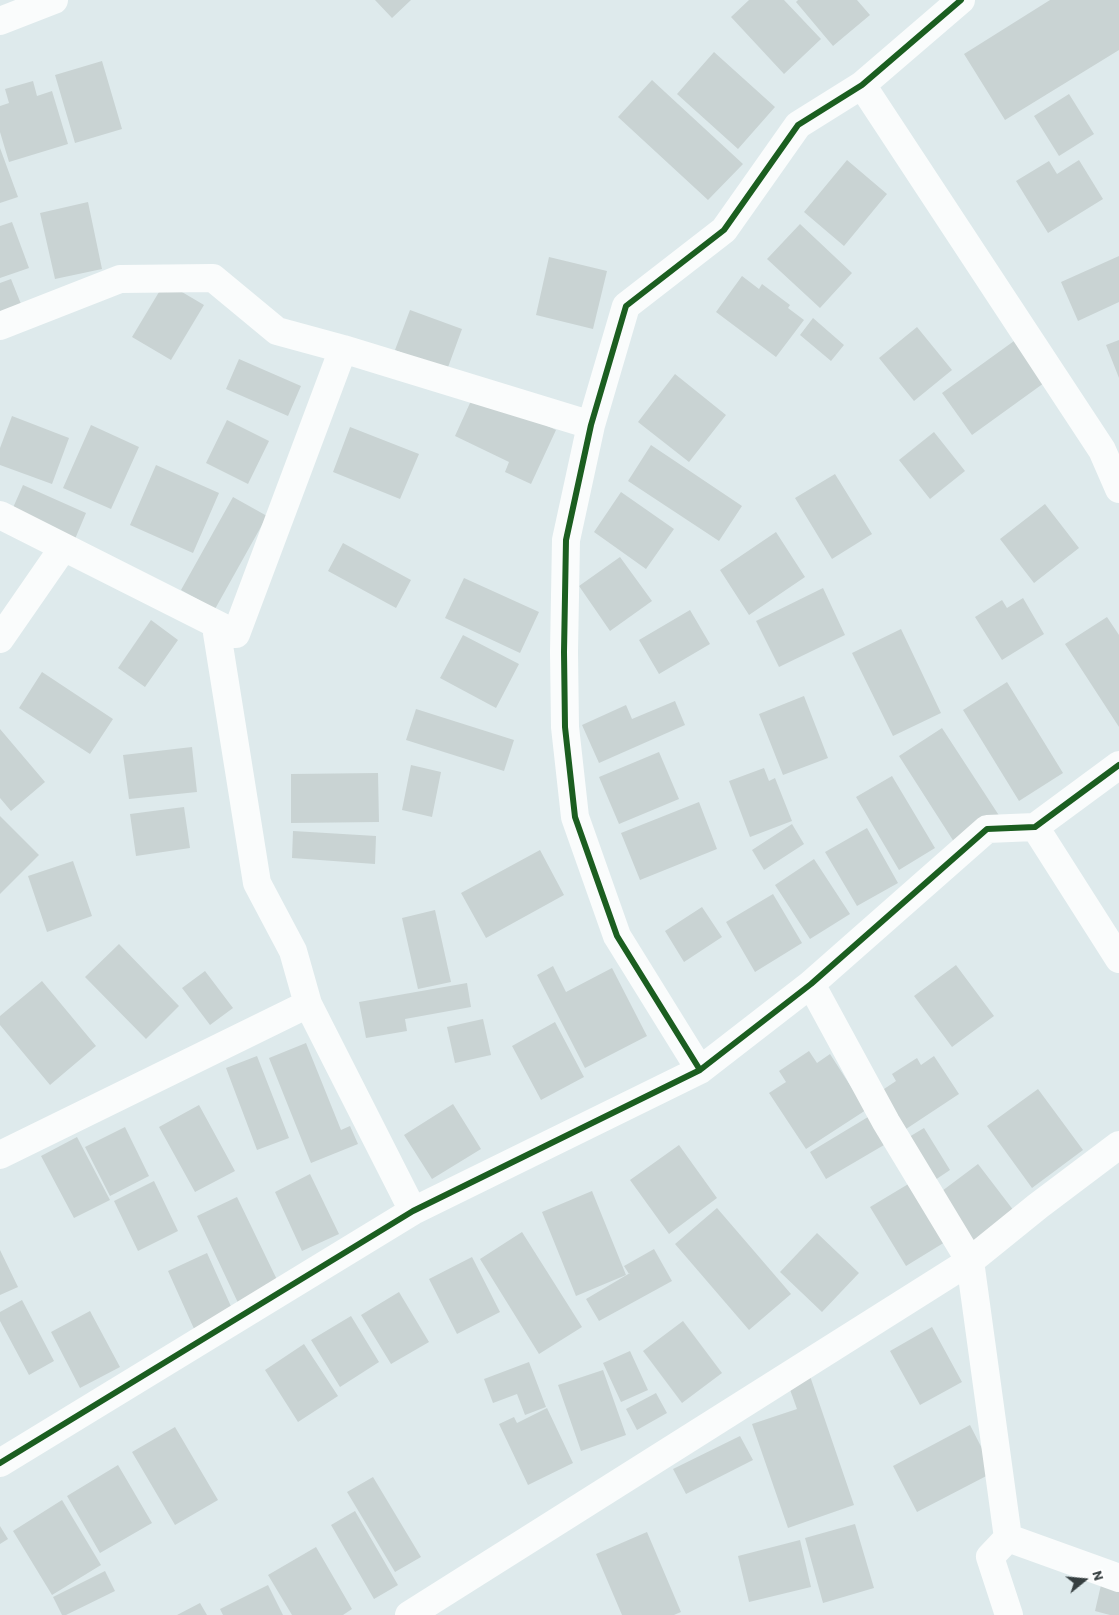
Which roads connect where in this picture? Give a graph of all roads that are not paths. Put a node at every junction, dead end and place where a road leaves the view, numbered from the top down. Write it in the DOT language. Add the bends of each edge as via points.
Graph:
graph roads {
  1 [pos="54,0"];
  2 [pos="961,0"];
  3 [pos="0,21"];
  4 [pos="862,85"];
  5 [pos="0,326"];
  6 [pos="343,349"];
  7 [pos="591,425"];
  8 [pos="1119,489"];
  9 [pos="0,515"];
  10 [pos="64,548"];
  11 [pos="236,634"];
  12 [pos="0,640"];
  13 [pos="1119,765"];
  14 [pos="1036,827"];
  15 [pos="1119,959"];
  16 [pos="811,984"];
  17 [pos="308,1004"];
  18 [pos="700,1070"];
  19 [pos="1119,1145"];
  20 [pos="0,1155"];
  21 [pos="413,1211"];
  22 [pos="970,1261"];
  23 [pos="0,1463"];
  24 [pos="1008,1538"];
  25 [pos="1119,1578"];
  26 [pos="410,1615"];
  27 [pos="1009,1615"];
  1 -- 3 [label="street"];
  2 -- 4 [label="street"];
  4 -- 7 [label="street" via="798,125 724,230 626,306"];
  4 -- 8 [label="street" via="1102,450"];
  5 -- 6 [label="street" via="120,279 213,278 277,331"];
  6 -- 7 [label="street"];
  6 -- 11 [label="street"];
  7 -- 18 [label="street" via="566,540 566,726 575,817 617,936"];
  9 -- 10 [label="street"];
  10 -- 11 [label="street"];
  10 -- 12 [label="street"];
  11 -- 17 [label="street" via="217,633 257,883 293,951"];
  13 -- 14 [label="street"];
  14 -- 15 [label="street"];
  14 -- 16 [label="street" via="987,828"];
  16 -- 18 [label="street"];
  16 -- 22 [label="street" via="886,1122"];
  17 -- 20 [label="street"];
  17 -- 21 [label="street"];
  18 -- 21 [label="street"];
  19 -- 22 [label="street"];
  21 -- 23 [label="street"];
  22 -- 24 [label="street"];
  22 -- 26 [label="street"];
  24 -- 25 [label="street"];
  24 -- 27 [label="street" via="990,1557"];
}
